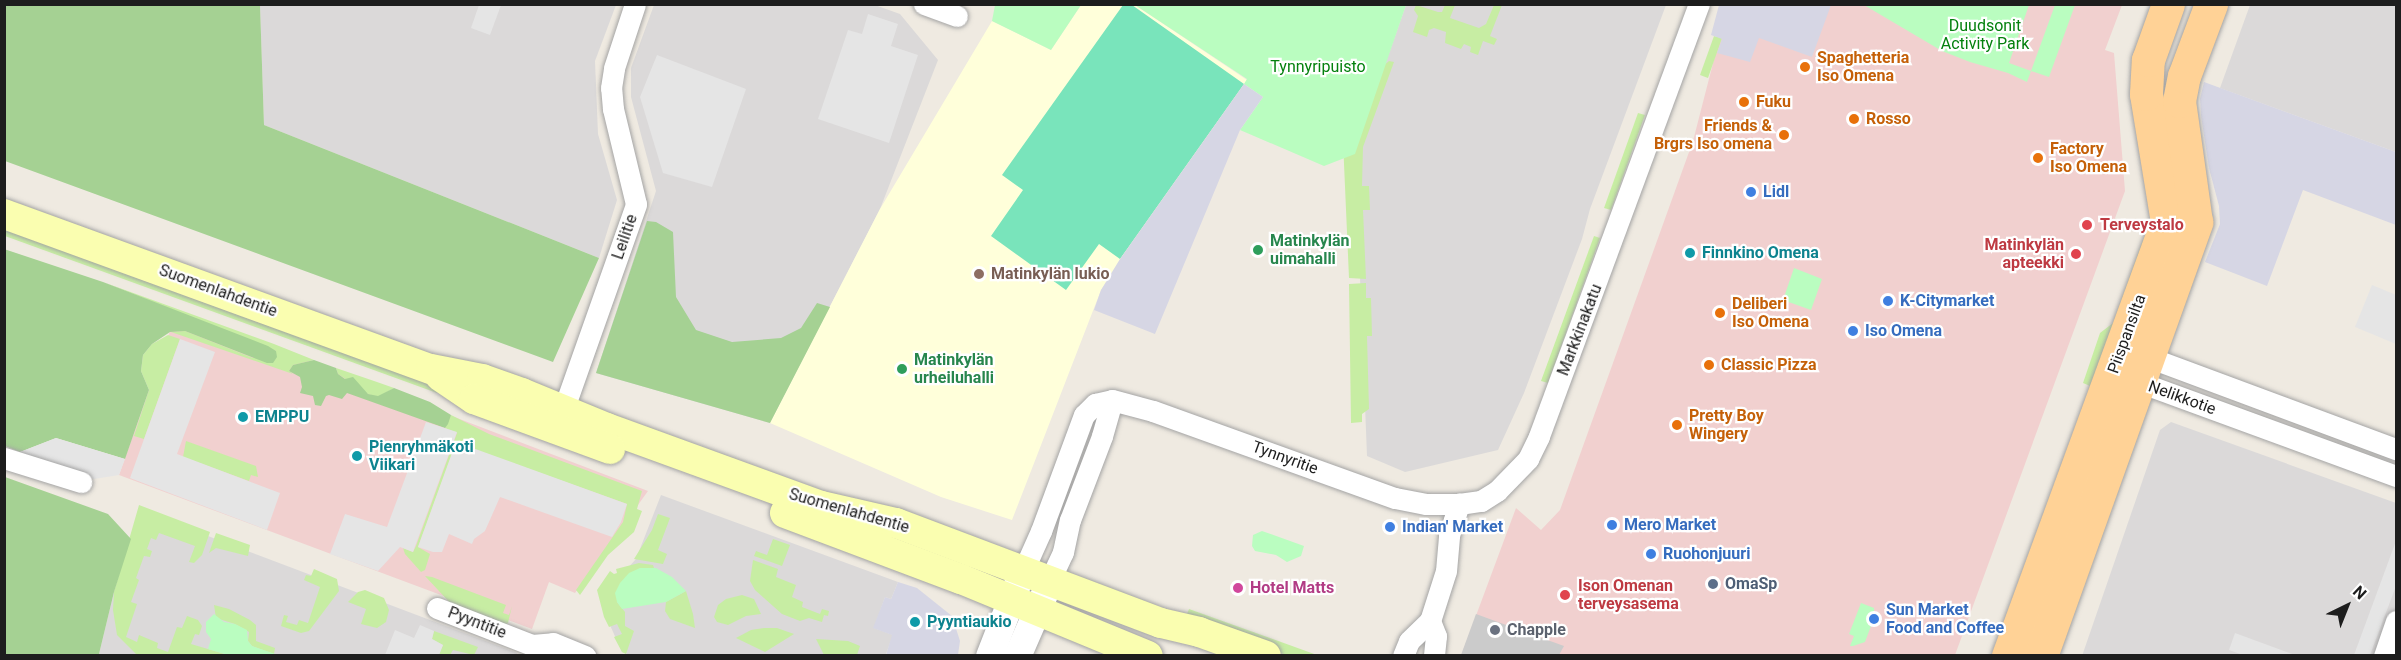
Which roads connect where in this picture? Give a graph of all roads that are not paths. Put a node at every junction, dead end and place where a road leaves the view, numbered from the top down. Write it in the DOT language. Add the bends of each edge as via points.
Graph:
graph roads {
  1 [pos="635,4"];
  2 [pos="924,4"];
  3 [pos="1699,4"];
  4 [pos="2168,4"];
  5 [pos="2211,4"];
  6 [pos="957,16"];
  7 [pos="4,214"];
  8 [pos="2135,367"];
  9 [pos="1112,400"];
  10 [pos="560,420"];
  11 [pos="2397,449"];
  12 [pos="4,458"];
  13 [pos="2397,476"];
  14 [pos="81,482"];
  15 [pos="1459,504"];
  16 [pos="1037,574"];
  17 [pos="1024,605"];
  18 [pos="437,608"];
  19 [pos="1430,621"];
  20 [pos="2397,621"];
  21 [pos="585,656"];
  22 [pos="989,656"];
  23 [pos="1017,656"];
  24 [pos="1148,656"];
  25 [pos="1266,656"];
  26 [pos="1403,656"];
  27 [pos="1434,656"];
  28 [pos="2008,656"];
  29 [pos="2041,656"];
  30 [pos="2384,656"];
  1 -- 10 [label="street, Leilitie" via="611,88 636,204"];
  2 -- 6 [label="street"];
  3 -- 15 [label="street, Markkinakatu" via="1528,459 1497,491 1481,501"];
  4 -- 8 [label="main road, Piispansilta" via="2148,60 2146,94 2167,222"];
  5 -- 8 [label="main road, Piispansilta" via="2184,76 2179,101 2196,222"];
  7 -- 10 [label="main road, Suomenlahdentie" via="431,369 482,379"];
  8 -- 11 [label="street, Nelikkotie"];
  8 -- 13 [label="street, Nelikkotie"];
  8 -- 28 [label="main road, Piispansilta"];
  8 -- 29 [label="main road, Piispansilta"];
  9 -- 15 [label="street, Tynnyritie" via="1395,498 1426,504"];
  9 -- 16 [label="street" via="1070,520 1063,552"];
  9 -- 16 [label="street" via="1095,404 1084,415"];
  10 -- 16 [label="main road, Suomenlahdentie" via="607,428 821,506 896,523"];
  10 -- 17 [label="main road, Suomenlahdentie"];
  12 -- 14 [label="street"];
  15 -- 19 [label="street" via="1449,535 1446,571"];
  16 -- 17 [label="street"];
  16 -- 25 [label="main road, Suomenlahdentie" via="1161,623"];
  17 -- 22 [label="street"];
  17 -- 23 [label="street"];
  17 -- 24 [label="main road, Suomenlahdentie"];
  18 -- 21 [label="street, Pyyntitie" via="532,645 553,643"];
  19 -- 26 [label="street" via="1409,641"];
  19 -- 27 [label="street" via="1436,636"];
  20 -- 30 [label="street"];
}
